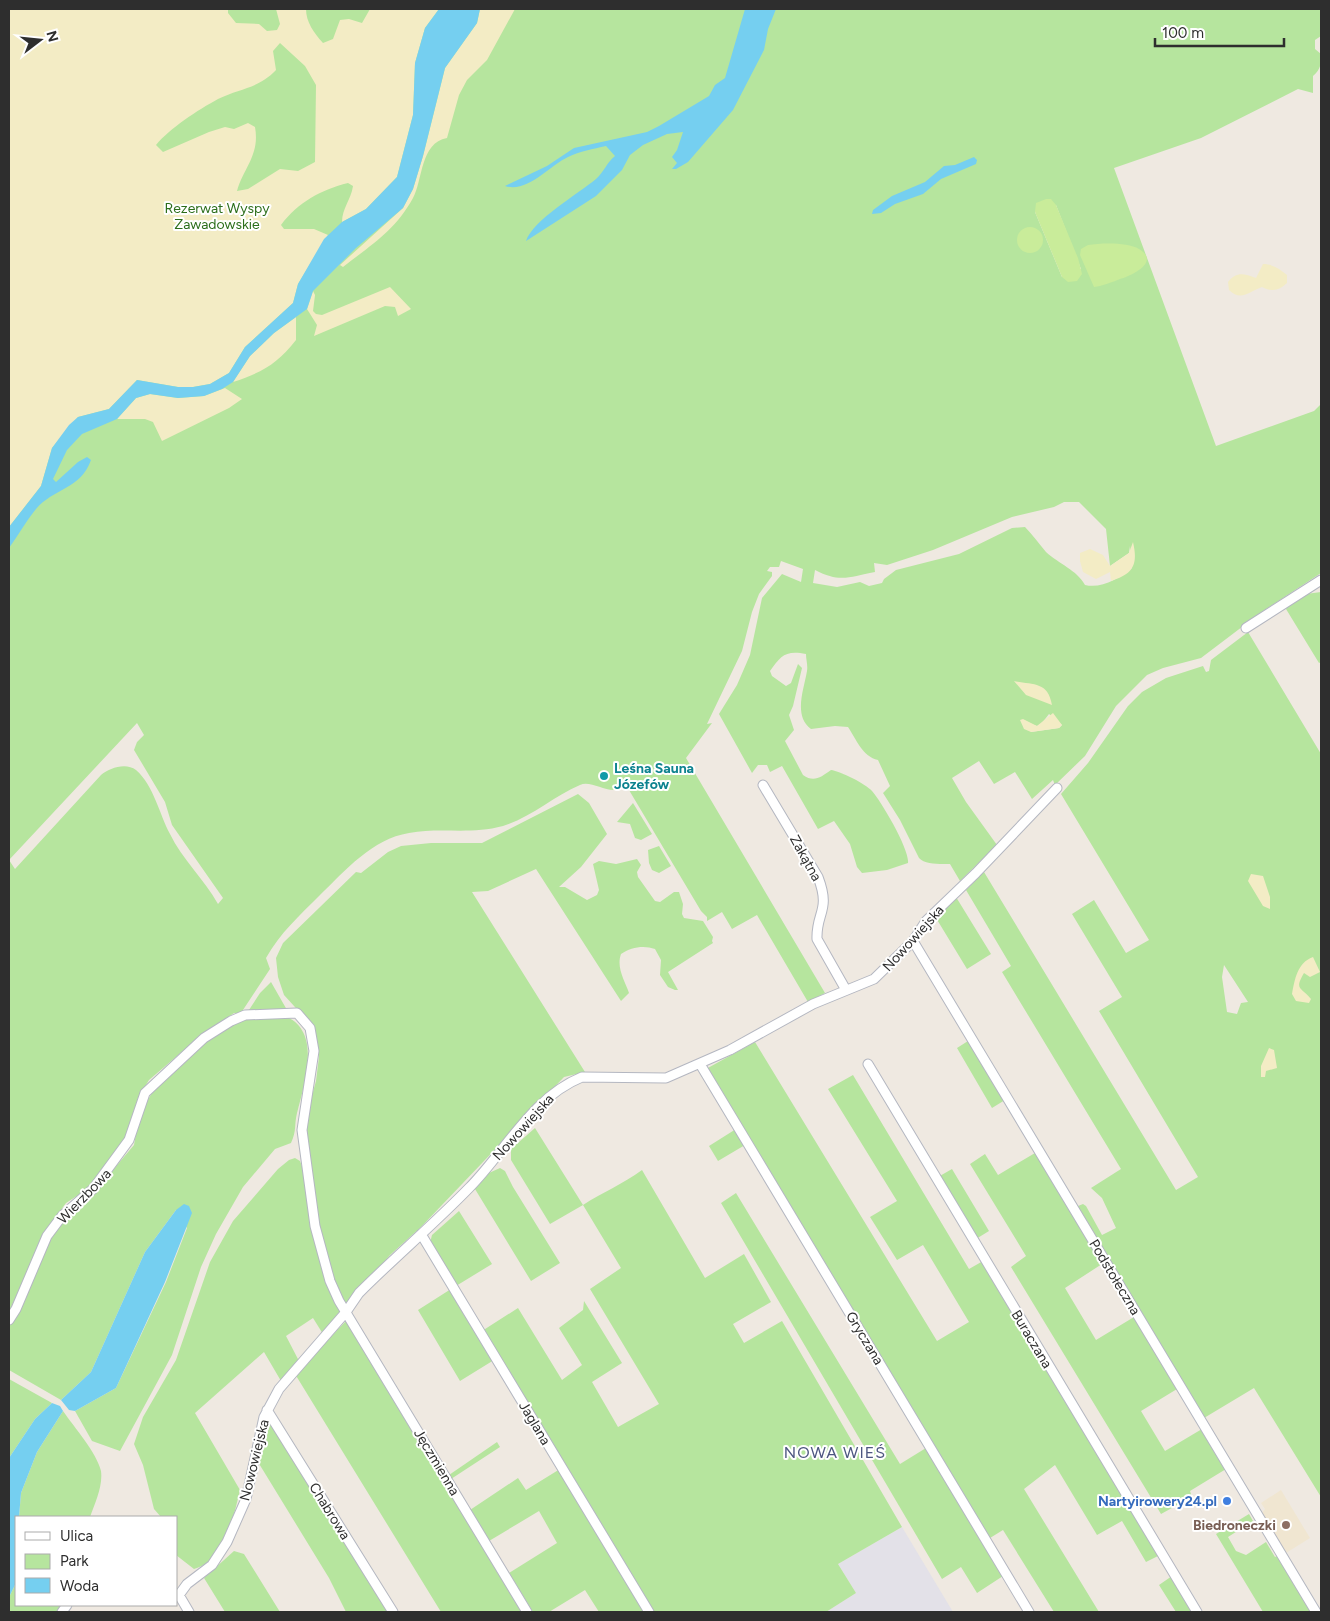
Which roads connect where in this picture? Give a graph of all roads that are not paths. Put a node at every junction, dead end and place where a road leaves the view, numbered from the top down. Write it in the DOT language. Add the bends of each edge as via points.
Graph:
graph roads {
  1 [pos="1321,580"];
  2 [pos="1246,628"];
  3 [pos="764,785"];
  4 [pos="1057,788"];
  5 [pos="913,941"];
  6 [pos="846,990"];
  7 [pos="292,1012"];
  8 [pos="700,1064"];
  9 [pos="868,1064"];
  10 [pos="421,1234"];
  11 [pos="346,1312"];
  12 [pos="9,1320"];
  13 [pos="267,1410"];
  14 [pos="188,1612"];
  15 [pos="393,1612"];
  16 [pos="527,1612"];
  17 [pos="649,1612"];
  18 [pos="1029,1612"];
  19 [pos="1197,1612"];
  20 [pos="1316,1612"];
  1 -- 2 [label="street"];
  3 -- 6 [label="street, Zakątna" via="818,877 825,906 817,939"];
  4 -- 5 [label="street, Nowowiejska" via="926,921"];
  5 -- 6 [label="street, Nowowiejska" via="874,979"];
  5 -- 20 [label="street, Podstołeczna"];
  6 -- 8 [label="street, Nowowiejska"];
  7 -- 11 [label="street, Jęczmienna" via="297,1013 310,1028 314,1051 302,1130 315,1226 330,1281"];
  7 -- 12 [label="street, Wierzbowa" via="245,1016 231,1021 204,1038 145,1093 129,1140 113,1165 93,1189 62,1216 47,1236"];
  8 -- 10 [label="street, Nowowiejska" via="666,1078 603,1076 569,1082 553,1093 470,1187"];
  8 -- 18 [label="street, Gryczana"];
  9 -- 19 [label="street, Buraczana"];
  10 -- 11 [label="street, Nowowiejska" via="360,1293"];
  10 -- 17 [label="street, Jaglana"];
  11 -- 13 [label="street, Nowowiejska" via="283,1384"];
  11 -- 16 [label="street, Jęczmienna"];
  13 -- 14 [label="street, Nowowiejska" via="246,1499 227,1542 212,1565 181,1590 180,1598"];
  13 -- 15 [label="street, Chabrowa"];
}
